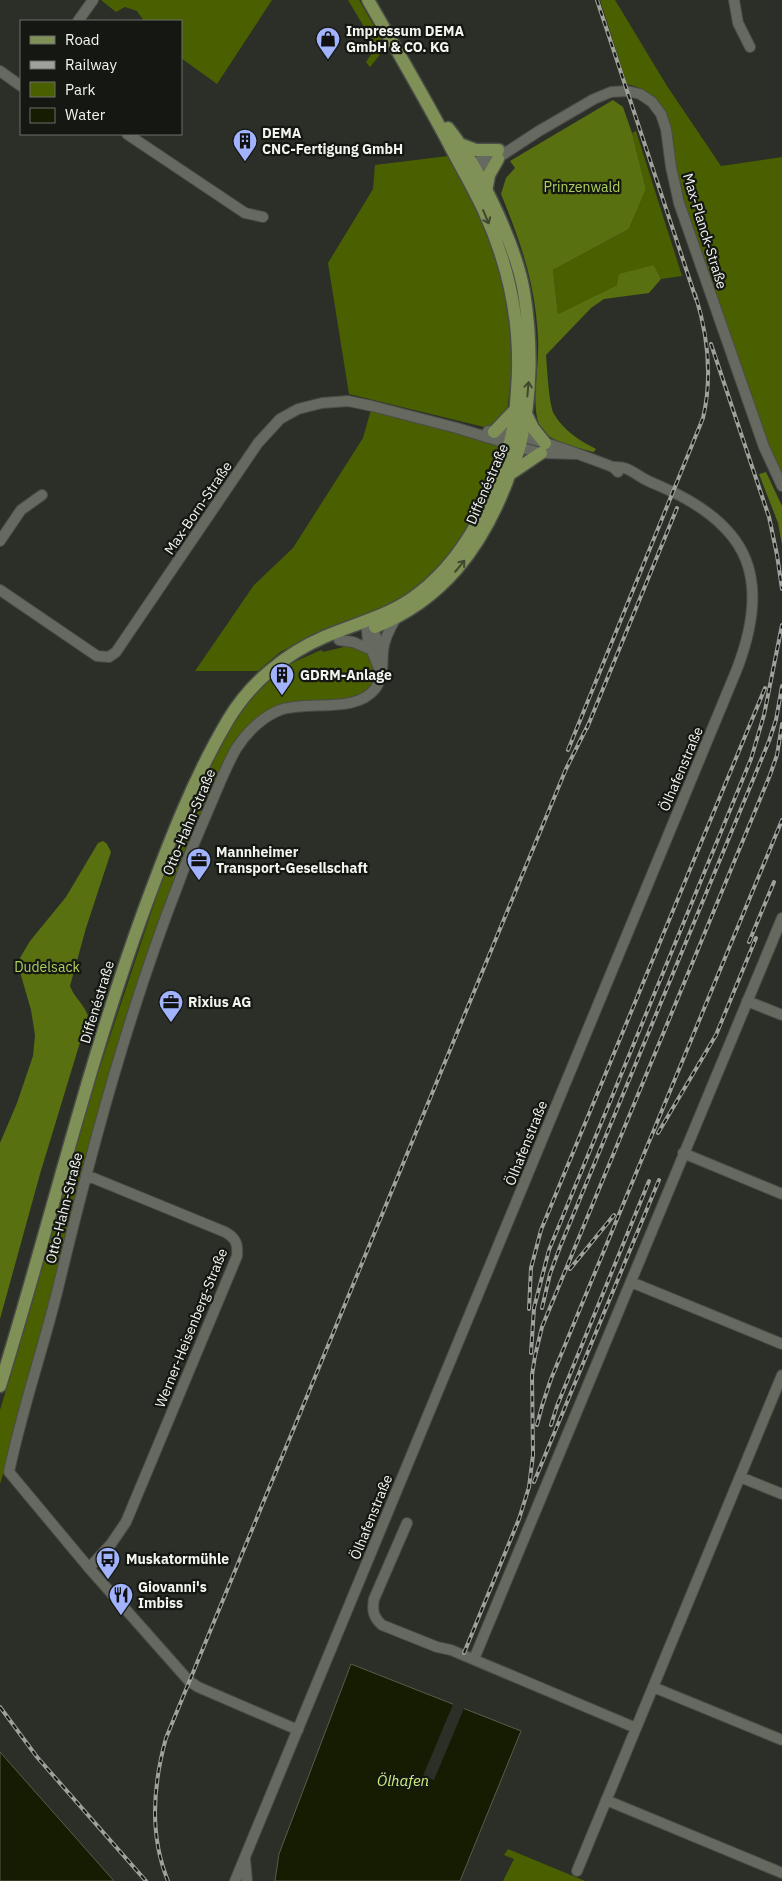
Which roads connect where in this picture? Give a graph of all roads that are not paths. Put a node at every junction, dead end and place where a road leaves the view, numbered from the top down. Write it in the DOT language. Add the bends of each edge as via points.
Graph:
graph roads {
  1 [pos="93,0"];
  2 [pos="368,0"];
  3 [pos="734,0"];
  4 [pos="79,20"];
  5 [pos="750,47"];
  6 [pos="0,71"];
  7 [pos="20,85"];
  8 [pos="432,110"];
  9 [pos="128,135"];
  10 [pos="460,144"];
  11 [pos="498,155"];
  12 [pos="471,170"];
  13 [pos="486,192"];
  14 [pos="263,216"];
  15 [pos="521,411"];
  16 [pos="457,428"];
  17 [pos="494,432"];
  18 [pos="516,441"];
  19 [pos="543,448"];
  20 [pos="510,474"];
  21 [pos="782,486"];
  22 [pos="42,495"];
  23 [pos="0,541"];
  24 [pos="0,590"];
  25 [pos="396,618"];
  26 [pos="368,627"];
  27 [pos="339,640"];
  28 [pos="372,650"];
  29 [pos="383,651"];
  30 [pos="286,659"];
  31 [pos="381,674"];
  32 [pos="782,918"];
  33 [pos="747,1001"];
  34 [pos="782,1015"];
  35 [pos="683,1153"];
  36 [pos="86,1175"];
  37 [pos="782,1194"];
  38 [pos="630,1282"];
  39 [pos="782,1344"];
  40 [pos="782,1375"];
  41 [pos="0,1386"];
  42 [pos="740,1477"];
  43 [pos="782,1494"];
  44 [pos="407,1524"];
  45 [pos="89,1568"];
  46 [pos="474,1660"];
  47 [pos="653,1686"];
  48 [pos="636,1728"];
  49 [pos="298,1730"];
  50 [pos="782,1740"];
  51 [pos="606,1800"];
  52 [pos="245,1858"];
  53 [pos="577,1871"];
  54 [pos="782,1873"];
  55 [pos="235,1881"];
  56 [pos="247,1881"];
  1 -- 4 [label="street"];
  2 -- 8 [label="main road, Diffenéstraße"];
  3 -- 5 [label="street" via="738,23"];
  6 -- 7 [label="street"];
  8 -- 10 [label="main road, Diffenéstraße"];
  8 -- 12 [label="main road, Diffenéstraße"];
  9 -- 14 [label="street" via="245,213"];
  10 -- 11 [label="main road"];
  10 -- 12 [label="main road, Diffenéstraße"];
  11 -- 12 [label="street, Max-Planck-Straße"];
  11 -- 13 [label="main road"];
  11 -- 21 [label="street, Max-Planck-Straße" via="517,139 539,131 611,92 640,94 652,102 666,129 679,203 764,447"];
  12 -- 13 [label="main road, Diffenéstraße"];
  12 -- 15 [label="main road, Diffenéstraße, one-way" via="511,289 518,335"];
  15 -- 13 [label="main road, Diffenéstraße, one-way" via="529,377 524,290 516,260"];
  15 -- 17 [label="main road"];
  15 -- 18 [label="main road, Diffenéstraße"];
  15 -- 19 [label="main road"];
  16 -- 17 [label="street, Max-Born-Straße"];
  16 -- 18 [label="street, Max-Born-Straße"];
  16 -- 24 [label="street, Max-Born-Straße" via="348,401 302,407 286,415 258,443 116,652 109,657 97,656"];
  17 -- 18 [label="street, Max-Born-Straße"];
  18 -- 19 [label="street, Ölhafenstraße"];
  18 -- 20 [label="main road, Diffenéstraße"];
  18 -- 26 [label="main road, Diffenéstraße" via="484,509 455,556 416,596"];
  19 -- 20 [label="main road"];
  19 -- 49 [label="street, Ölhafenstraße" via="574,454 642,478 707,512 738,544 748,563 754,609 748,639"];
  25 -- 20 [label="main road, Diffenéstraße, one-way" via="432,595 464,562 494,514"];
  22 -- 23 [label="street" via="21,510"];
  25 -- 26 [label="main road, Diffenéstraße"];
  25 -- 29 [label="street, Otto-Hahn-Straße"];
  26 -- 27 [label="main road, Diffenéstraße"];
  26 -- 28 [label="street"];
  26 -- 29 [label="street"];
  26 -- 30 [label="main road, Diffenéstraße" via="323,637 296,650"];
  27 -- 28 [label="street"];
  27 -- 30 [label="main road, Diffenéstraße"];
  28 -- 31 [label="street"];
  29 -- 31 [label="street, Otto-Hahn-Straße"];
  30 -- 41 [label="main road, Diffenéstraße" via="264,676 230,716 199,776 163,859 111,1006"];
  31 -- 36 [label="street, Otto-Hahn-Straße" via="374,690 359,700 280,710 263,719 237,748 187,859 148,964"];
  32 -- 33 [label="street"];
  33 -- 34 [label="street"];
  33 -- 35 [label="street"];
  35 -- 37 [label="street"];
  35 -- 38 [label="street"];
  36 -- 45 [label="street, Otto-Hahn-Straße" via="49,1326 8,1472"];
  36 -- 45 [label="street, Werner-Heisenberg-Straße" via="225,1232 234,1237 238,1245 237,1256 126,1522 112,1544"];
  38 -- 39 [label="street"];
  38 -- 46 [label="street"];
  40 -- 42 [label="street"];
  42 -- 43 [label="street"];
  42 -- 47 [label="street"];
  44 -- 46 [label="street" via="374,1599 373,1615 382,1625"];
  45 -- 49 [label="street, Otto-Hahn-Straße" via="189,1681"];
  46 -- 48 [label="street"];
  47 -- 48 [label="street"];
  47 -- 50 [label="street"];
  48 -- 51 [label="street"];
  49 -- 52 [label="street, Ölhafenstraße"];
  51 -- 53 [label="street"];
  51 -- 54 [label="street"];
  52 -- 55 [label="street, Ölhafenstraße"];
  52 -- 56 [label="street, Ölhafenstraße"];
}
